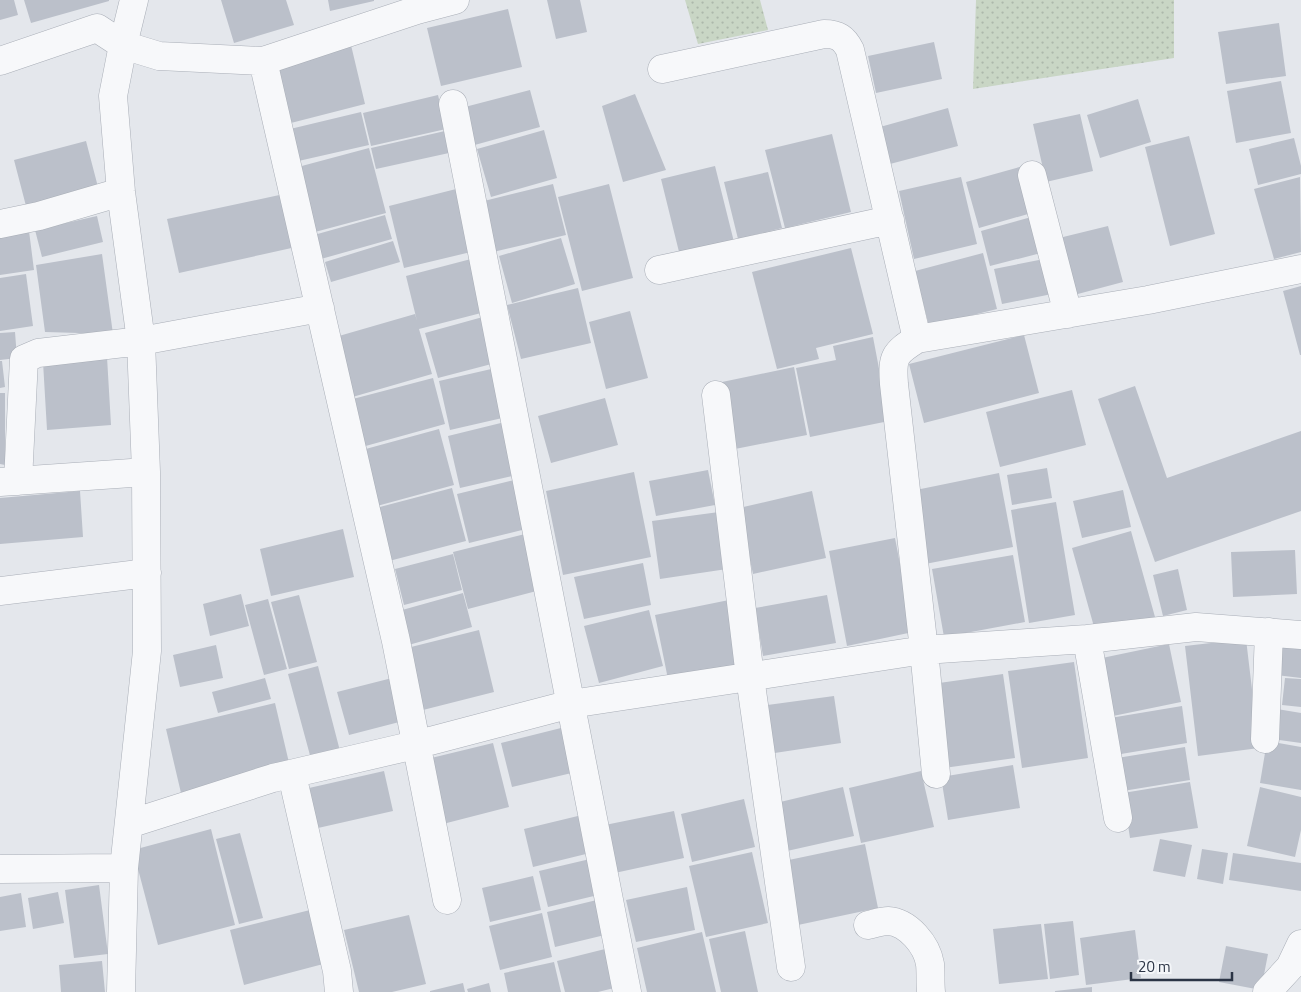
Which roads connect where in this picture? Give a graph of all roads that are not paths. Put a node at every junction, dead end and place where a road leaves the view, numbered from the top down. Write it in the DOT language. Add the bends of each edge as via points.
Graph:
graph roads {
  1 [pos="134,0"];
  2 [pos="455,0"];
  3 [pos="391,9"];
  4 [pos="123,45"];
  5 [pos="0,61"];
  6 [pos="262,61"];
  7 [pos="662,69"];
  8 [pos="453,104"];
  9 [pos="1032,175"];
  10 [pos="121,192"];
  11 [pos="890,220"];
  12 [pos="0,224"];
  13 [pos="1301,269"];
  14 [pos="659,270"];
  15 [pos="320,308"];
  16 [pos="1068,314"];
  17 [pos="916,340"];
  18 [pos="141,341"];
  19 [pos="716,395"];
  20 [pos="146,472"];
  21 [pos="9,482"];
  22 [pos="147,573"];
  23 [pos="0,592"];
  24 [pos="1268,632"];
  25 [pos="1301,634"];
  26 [pos="1087,639"];
  27 [pos="924,650"];
  28 [pos="750,677"];
  29 [pos="571,704"];
  30 [pos="1265,740"];
  31 [pos="415,745"];
  32 [pos="292,774"];
  33 [pos="936,774"];
  34 [pos="1118,818"];
  35 [pos="129,824"];
  36 [pos="124,868"];
  37 [pos="0,869"];
  38 [pos="447,900"];
  39 [pos="868,925"];
  40 [pos="1301,944"];
  41 [pos="791,967"];
  42 [pos="121,992"];
  43 [pos="339,992"];
  44 [pos="627,992"];
  45 [pos="931,992"];
  46 [pos="1267,992"];
  1 -- 4 [label="street"];
  2 -- 3 [label="street"];
  3 -- 6 [label="street"];
  4 -- 5 [label="street" via="97,28"];
  4 -- 6 [label="street" via="159,56"];
  4 -- 10 [label="street" via="113,96"];
  6 -- 15 [label="street"];
  7 -- 11 [label="street" via="836,34 850,50"];
  8 -- 29 [label="street"];
  9 -- 16 [label="street"];
  10 -- 12 [label="street"];
  10 -- 18 [label="street"];
  11 -- 14 [label="street"];
  11 -- 17 [label="street"];
  13 -- 16 [label="street"];
  15 -- 18 [label="street"];
  15 -- 31 [label="street" via="396,641"];
  16 -- 17 [label="street"];
  17 -- 27 [label="street" via="900,350 893,369"];
  18 -- 20 [label="street"];
  18 -- 21 [label="street" via="38,352 24,359"];
  19 -- 28 [label="street"];
  20 -- 21 [label="street"];
  20 -- 22 [label="street"];
  22 -- 23 [label="street"];
  22 -- 35 [label="street" via="148,651"];
  24 -- 25 [label="street"];
  24 -- 26 [label="street" via="1196,627"];
  24 -- 30 [label="street"];
  26 -- 27 [label="street"];
  26 -- 34 [label="street"];
  27 -- 28 [label="street"];
  27 -- 33 [label="street"];
  28 -- 29 [label="street"];
  28 -- 41 [label="street"];
  29 -- 31 [label="street"];
  29 -- 44 [label="street"];
  31 -- 32 [label="street"];
  31 -- 38 [label="street"];
  32 -- 35 [label="street"];
  32 -- 43 [label="street"];
  35 -- 36 [label="street"];
  36 -- 37 [label="street"];
  36 -- 42 [label="street"];
  39 -- 45 [label="street" via="889,921 907,928 926,952"];
  40 -- 46 [label="street" via="1290,967"];
}
